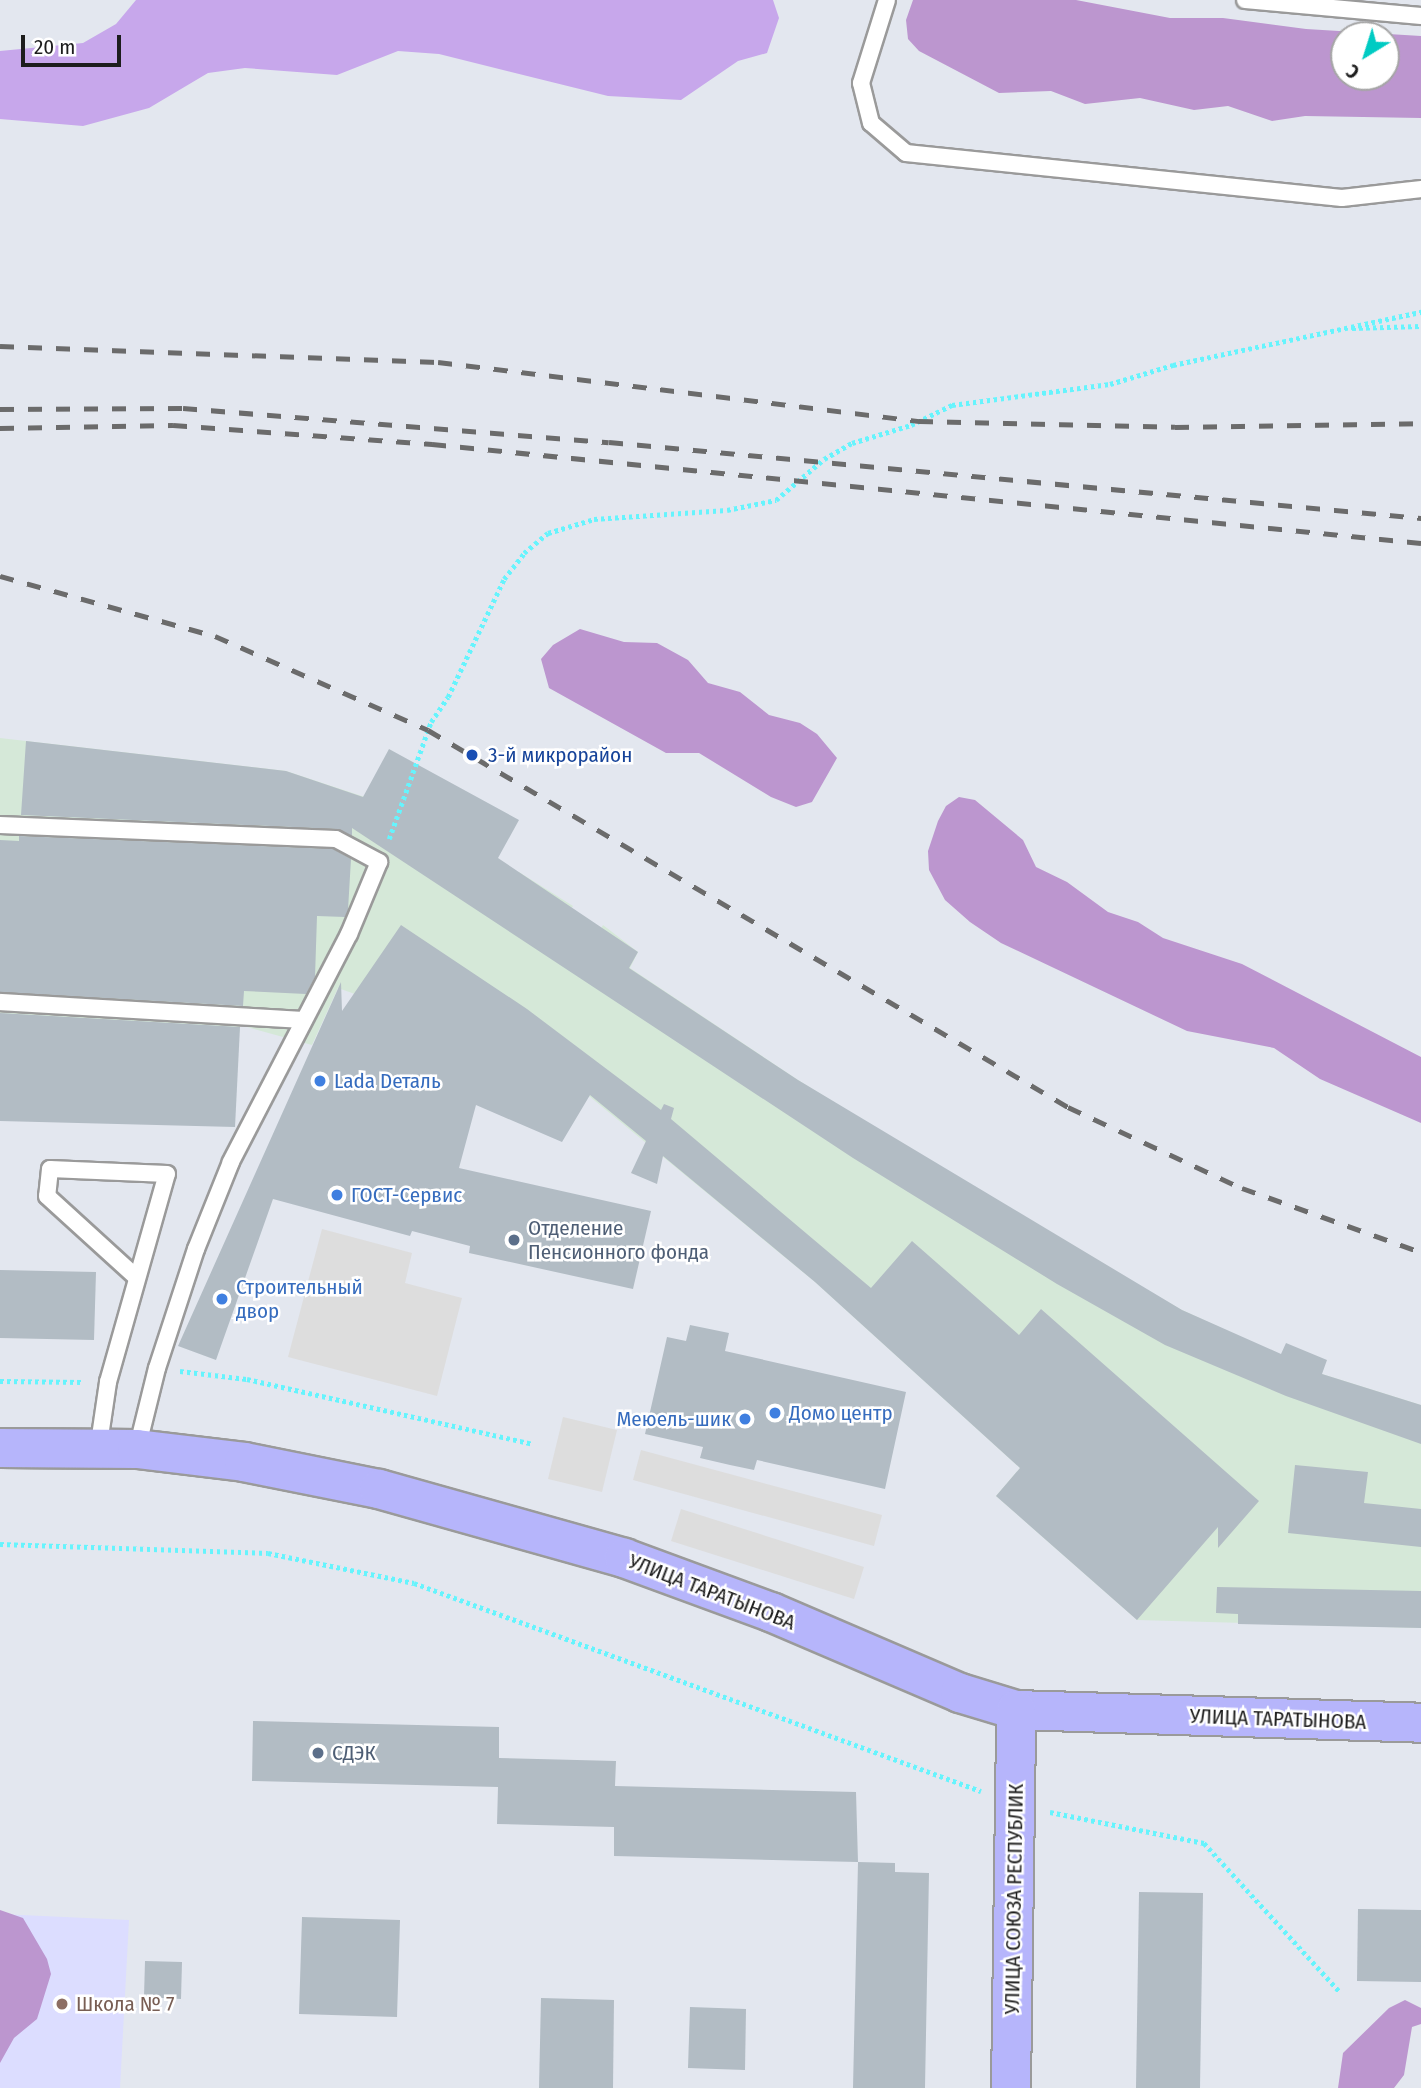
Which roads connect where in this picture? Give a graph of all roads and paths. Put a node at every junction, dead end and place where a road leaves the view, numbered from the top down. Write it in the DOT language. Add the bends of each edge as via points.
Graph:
graph roads {
  1 [pos="887,0"];
  2 [pos="1245,0"];
  3 [pos="1421,16"];
  4 [pos="1421,189"];
  5 [pos="1421,312"];
  6 [pos="1421,326"];
  7 [pos="1339,328"];
  8 [pos="0,825"];
  9 [pos="379,862"];
  10 [pos="0,1002"];
  11 [pos="303,1020"];
  12 [pos="135,1276"];
  13 [pos="157,1368"];
  14 [pos="0,1381"];
  15 [pos="108,1382"];
  16 [pos="532,1444"];
  17 [pos="0,1448"];
  18 [pos="137,1449"];
  19 [pos="98,1450"];
  20 [pos="0,1544"];
  21 [pos="1016,1710"];
  22 [pos="1421,1723"];
  23 [pos="1015,1801"];
  24 [pos="1340,1992"];
  25 [pos="1011,2088"];
  1 -- 4 [label="lane" via="861,83 872,123 906,153 1342,198"];
  2 -- 3 [label="lane"];
  5 -- 7 [label="path"];
  6 -- 7 [label="path"];
  7 -- 9 [label="path" via="1110,384 952,405 911,425 852,443 824,459 776,500 727,510 594,519 548,533 524,552 504,579 448,697 431,722"];
  8 -- 9 [label="lane" via="337,839"];
  9 -- 11 [label="lane" via="349,934"];
  10 -- 11 [label="lane"];
  11 -- 13 [label="lane" via="226,1175 195,1249"];
  12 -- 12 [label="lane" via="167,1174 50,1169 47,1196"];
  12 -- 15 [label="lane"];
  13 -- 16 [label="path" via="247,1379"];
  13 -- 18 [label="lane"];
  14 -- 15 [label="path"];
  15 -- 19 [label="lane"];
  17 -- 19 [label="street, УЛИЦА ТАРАТЫНОВА"];
  18 -- 19 [label="street, УЛИЦА ТАРАТЫНОВА"];
  18 -- 21 [label="street, УЛИЦА ТАРАТЫНОВА" via="244,1462 379,1489 512,1524 687,1581 960,1693"];
  20 -- 23 [label="path" via="268,1553 414,1583"];
  21 -- 22 [label="street, УЛИЦА ТАРАТЫНОВА"];
  21 -- 23 [label="street, УЛИЦА СОЮЗА РЕСПУБЛИК"];
  23 -- 24 [label="path" via="1069,1819 1204,1843"];
  23 -- 25 [label="street, УЛИЦА СОЮЗА РЕСПУБЛИК"];
}
